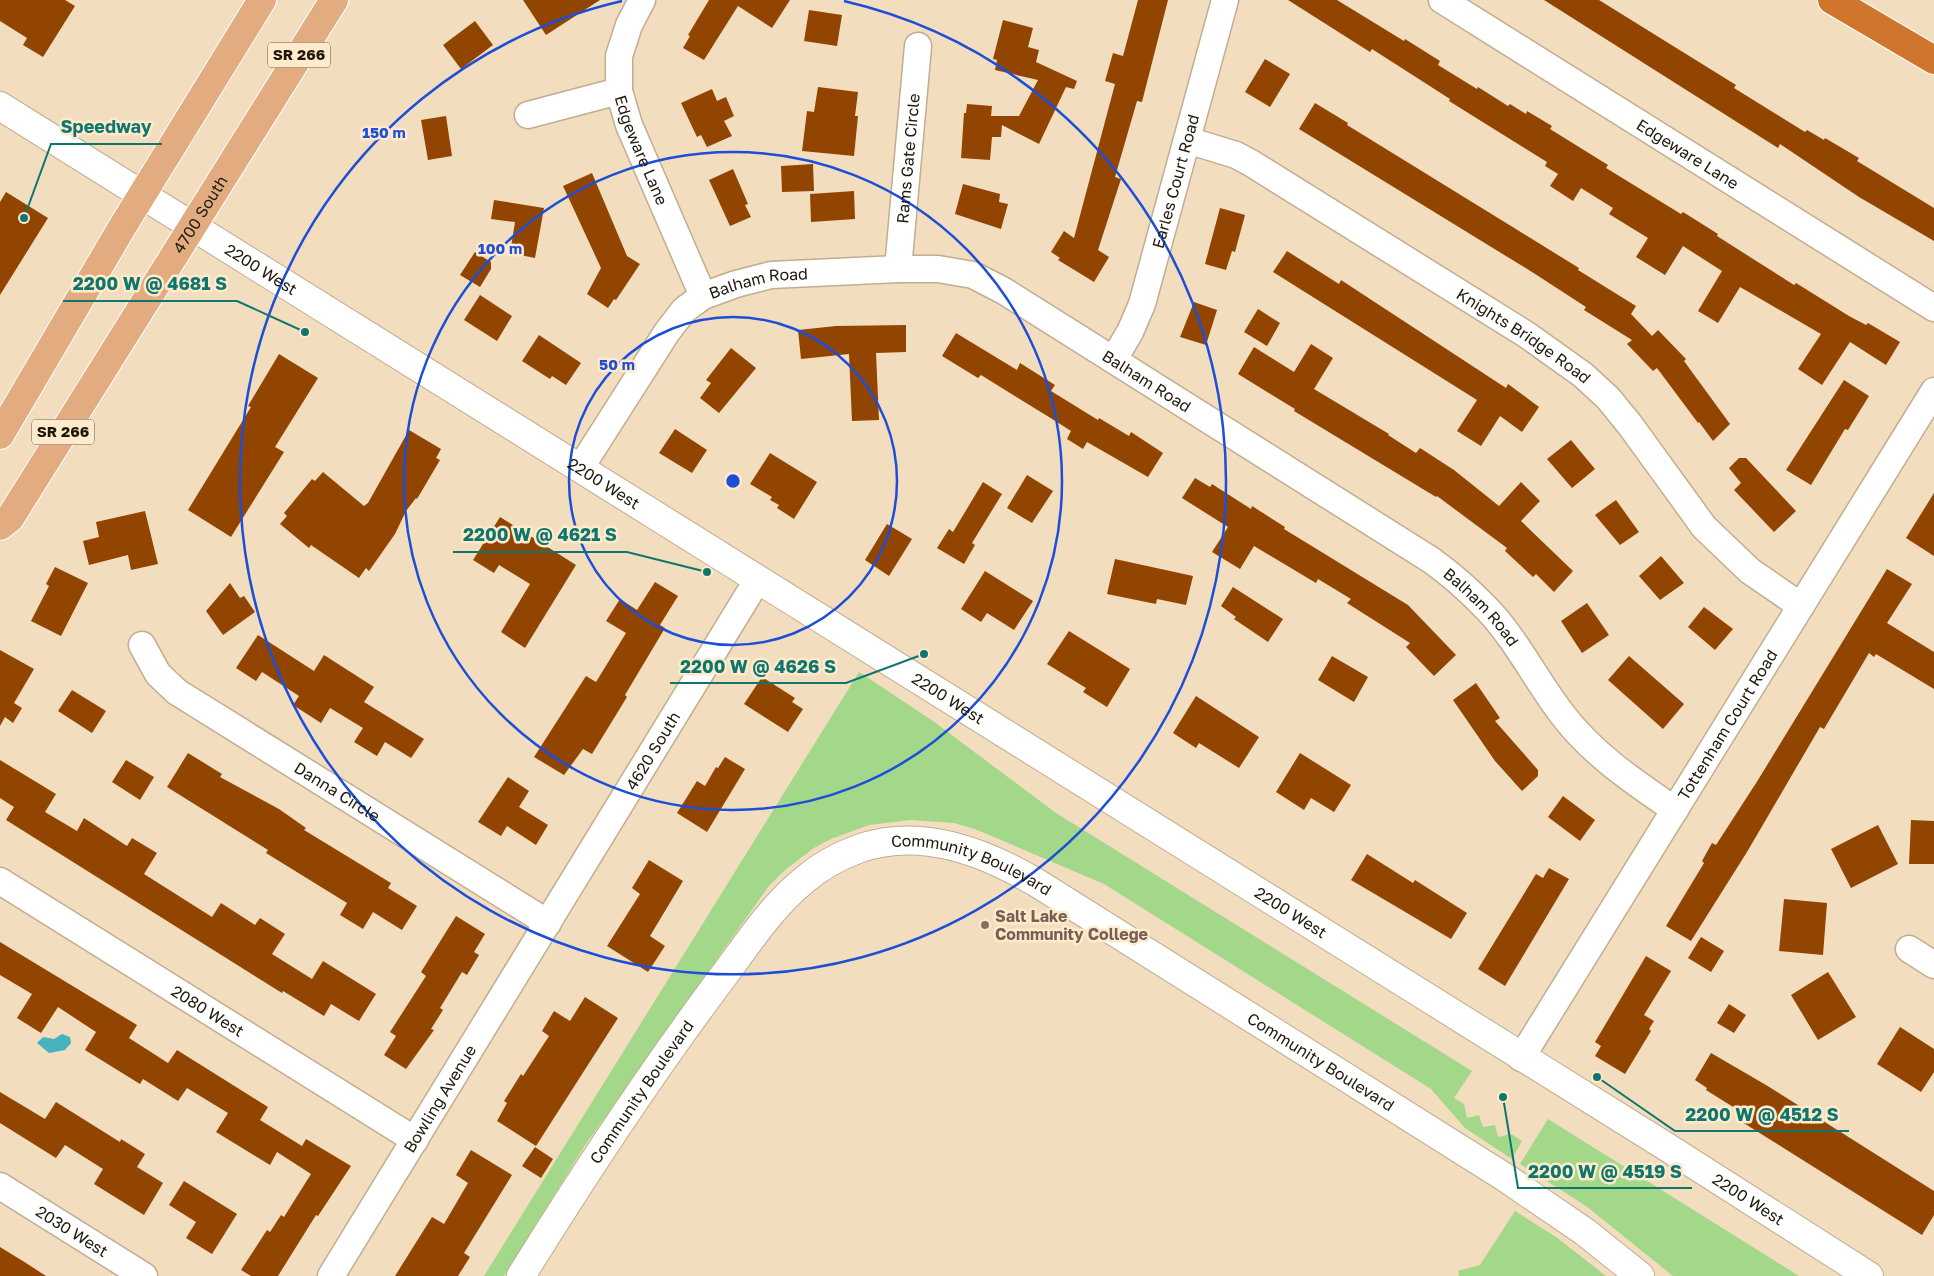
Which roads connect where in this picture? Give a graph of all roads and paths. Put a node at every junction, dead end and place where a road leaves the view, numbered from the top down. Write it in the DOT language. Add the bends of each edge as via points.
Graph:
graph roads {
  1 [pos="262,0"];
  2 [pos="334,0"];
  3 [pos="642,0"];
  4 [pos="1225,0"];
  5 [pos="1442,0"];
  6 [pos="1832,0"];
  7 [pos="918,46"];
  8 [pos="1934,60"];
  9 [pos="619,92"];
  10 [pos="0,106"];
  11 [pos="528,115"];
  12 [pos="1187,140"];
  13 [pos="141,196"];
  14 [pos="191,227"];
  15 [pos="898,269"];
  16 [pos="703,296"];
  17 [pos="1934,308"];
  18 [pos="1114,360"];
  19 [pos="1934,391"];
  20 [pos="0,436"];
  21 [pos="581,467"];
  22 [pos="0,526"];
  23 [pos="758,579"];
  24 [pos="1801,606"];
  25 [pos="142,644"];
  26 [pos="1674,810"];
  27 [pos="0,881"];
  28 [pos="548,923"];
  29 [pos="1909,949"];
  30 [pos="1934,965"];
  31 [pos="1521,1058"];
  32 [pos="415,1140"];
  33 [pos="0,1186"];
  34 [pos="144,1276"];
  35 [pos="331,1276"];
  36 [pos="520,1276"];
  37 [pos="1640,1276"];
  38 [pos="1869,1276"];
  1 -- 13 [label="main road, SR 266"];
  2 -- 14 [label="main road, 4700 South / SR 266"];
  3 -- 9 [label="street, Edgeware Lane" via="629,26 620,56"];
  4 -- 12 [label="street, Earles Court Road"];
  5 -- 17 [label="street, Edgeware Lane"];
  6 -- 8 [label="highway"];
  7 -- 15 [label="street, Rams Gate Circle"];
  9 -- 11 [label="street"];
  9 -- 16 [label="street, Edgeware Lane" via="629,126"];
  10 -- 13 [label="street, 2200 West"];
  12 -- 18 [label="street, Earles Court Road" via="1142,304"];
  12 -- 24 [label="street, Knights Bridge Road" via="1251,163 1569,364 1608,398 1704,527 1750,571"];
  13 -- 14 [label="street, 2200 West"];
  13 -- 20 [label="main road, SR 266"];
  14 -- 21 [label="street, 2200 West"];
  14 -- 22 [label="main road, 4700 South / SR 266" via="10,518"];
  15 -- 16 [label="street, Balham Road" via="770,276"];
  15 -- 18 [label="street, Balham Road" via="938,269 973,275"];
  16 -- 21 [label="street, Balham Road" via="684,310 667,332"];
  18 -- 26 [label="street, Balham Road" via="1404,542 1456,579 1489,611 1562,714 1584,739 1622,773"];
  19 -- 24 [label="street, Tottenham Court Road"];
  21 -- 23 [label="street, 2200 West"];
  23 -- 28 [label="street, 4620 South"];
  23 -- 31 [label="street, 2200 West"];
  24 -- 26 [label="street, Tottenham Court Road"];
  25 -- 28 [label="street, Danna Circle" via="158,674 177,692"];
  26 -- 31 [label="street, Tottenham Court Road"];
  27 -- 32 [label="street, 2080 West"];
  28 -- 32 [label="street, Bowling Avenue"];
  29 -- 30 [label="street"];
  31 -- 38 [label="street, 2200 West"];
  32 -- 35 [label="street, Bowling Avenue"];
  33 -- 34 [label="street, 2030 West"];
  36 -- 37 [label="street, Community Boulevard" via="599,1152 690,1021 774,909 803,880 837,858 880,843 924,840 991,858 1029,878 1506,1178 1585,1232"];
}
